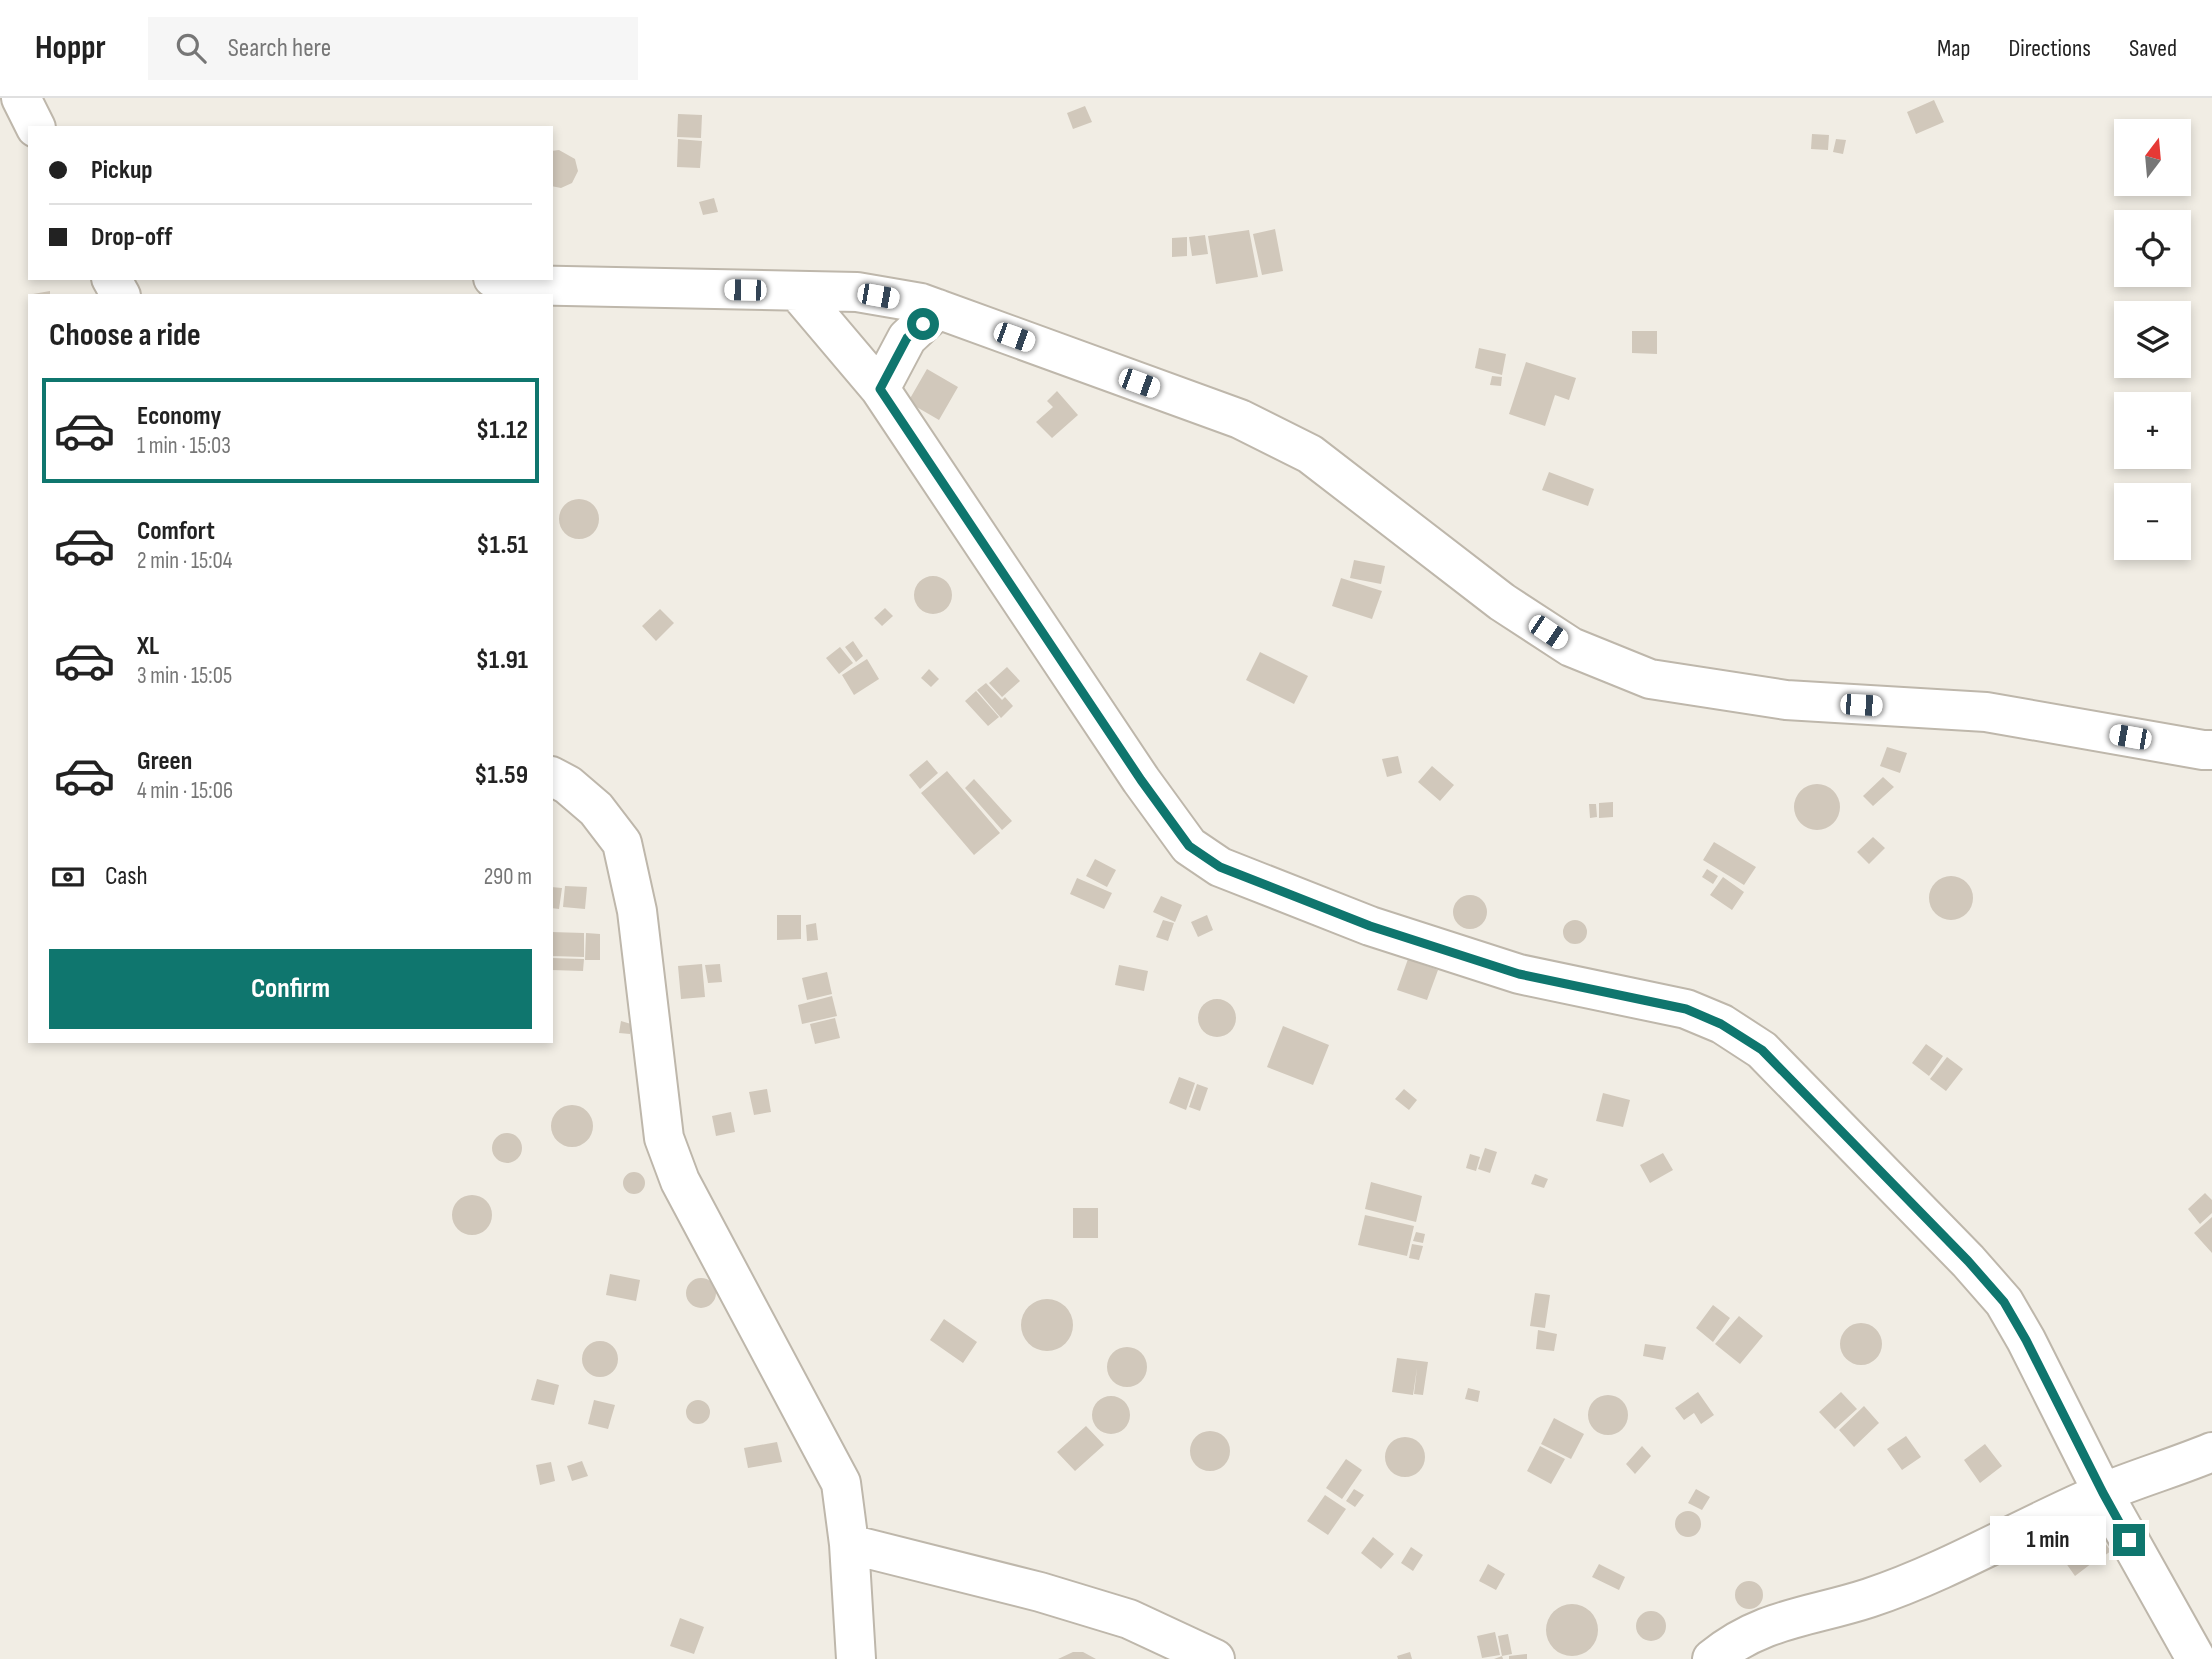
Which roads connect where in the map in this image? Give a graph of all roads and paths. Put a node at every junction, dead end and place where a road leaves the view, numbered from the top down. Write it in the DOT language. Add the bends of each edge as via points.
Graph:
graph roads {
  1 [pos="21,98"];
  2 [pos="35,126"];
  3 [pos="500,280"];
  4 [pos="797,291"];
  5 [pos="938,309"];
  6 [pos="880,389"];
  7 [pos="2212,750"];
  8 [pos="553,777"];
  9 [pos="2212,1452"];
  10 [pos="2103,1493"];
  11 [pos="849,1544"];
  12 [pos="856,1659"];
  13 [pos="1215,1659"];
  14 [pos="1712,1659"];
  15 [pos="2196,1659"];
  1 -- 2 [label="street"];
  3 -- 4 [label="street" via="517,285"];
  4 -- 5 [label="street" via="857,292"];
  4 -- 6 [label="street"];
  5 -- 6 [label="street" via="907,338"];
  5 -- 7 [label="street" via="1240,419 1310,454 1502,602 1571,647 1650,679 1786,700 1986,712"];
  6 -- 10 [label="street" via="1189,846 1220,867 1370,926 1519,974 1686,1009 1762,1050 2004,1302"];
  8 -- 11 [label="street" via="596,809 622,843 637,911 664,1138 680,1181 841,1483"];
  9 -- 10 [label="street"];
  10 -- 14 [label="street" via="1969,1557 1869,1598 1779,1621"];
  10 -- 15 [label="street"];
  11 -- 12 [label="street"];
  11 -- 13 [label="street" via="1116,1615"];
}
